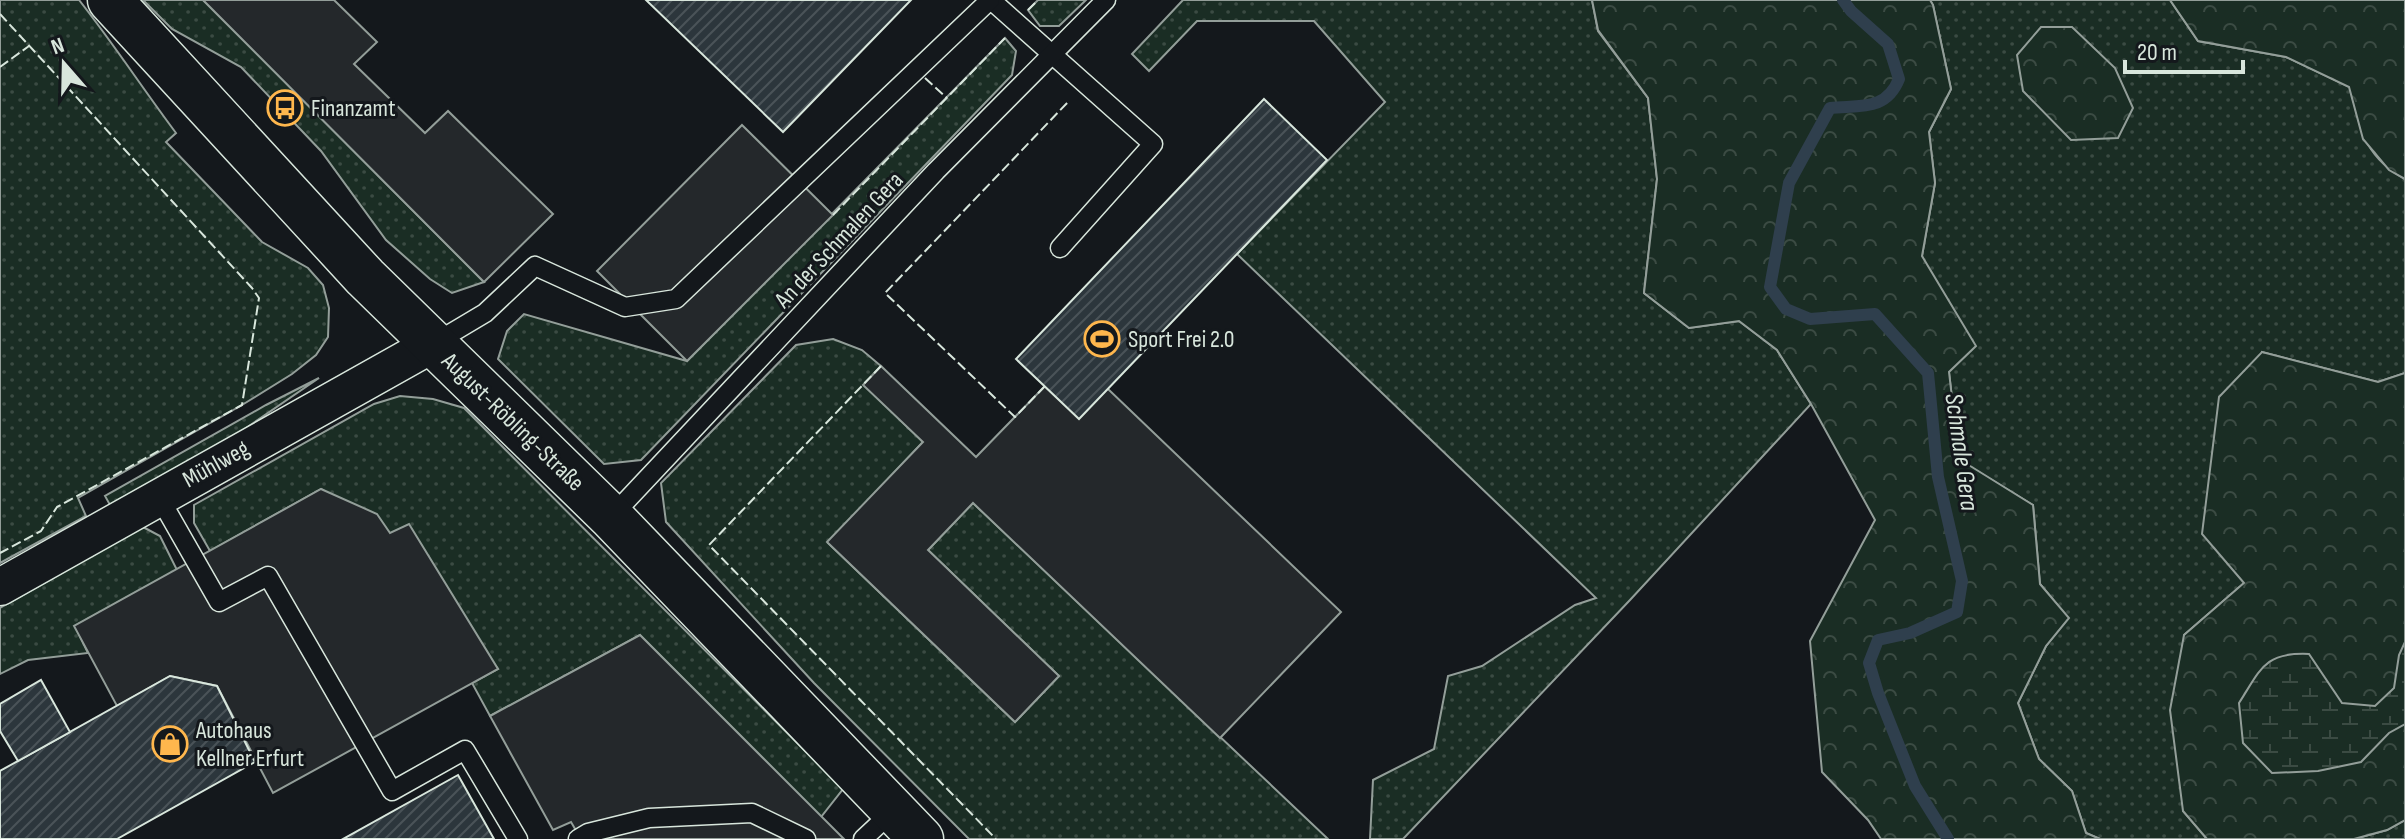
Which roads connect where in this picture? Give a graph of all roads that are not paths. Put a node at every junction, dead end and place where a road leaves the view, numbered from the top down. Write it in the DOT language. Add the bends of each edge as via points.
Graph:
graph roads {
  1 [pos="110,0"];
  2 [pos="990,0"];
  3 [pos="1106,0"];
  4 [pos="1052,54"];
  5 [pos="1060,248"];
  6 [pos="433,344"];
  7 [pos="159,497"];
  8 [pos="611,517"];
  9 [pos="0,587"];
  10 [pos="892,830"];
  11 [pos="518,839"];
  12 [pos="578,839"];
  13 [pos="806,839"];
  1 -- 6 [label="street, August-Röbling-Straße"];
  2 -- 4 [label="lane"];
  2 -- 6 [label="lane" via="676,299 625,307 535,266 485,313"];
  3 -- 4 [label="lane, An der Schmalen Gera"];
  4 -- 5 [label="lane" via="1153,144"];
  4 -- 8 [label="lane, An der Schmalen Gera"];
  6 -- 7 [label="street, Mühlweg"];
  6 -- 8 [label="street, August-Röbling-Straße"];
  7 -- 9 [label="street, Mühlweg"];
  7 -- 11 [label="lane" via="219,602 268,576 392,791 465,750"];
  8 -- 10 [label="street, August-Röbling-Straße"];
  12 -- 13 [label="lane" via="649,818 752,813"];
}
